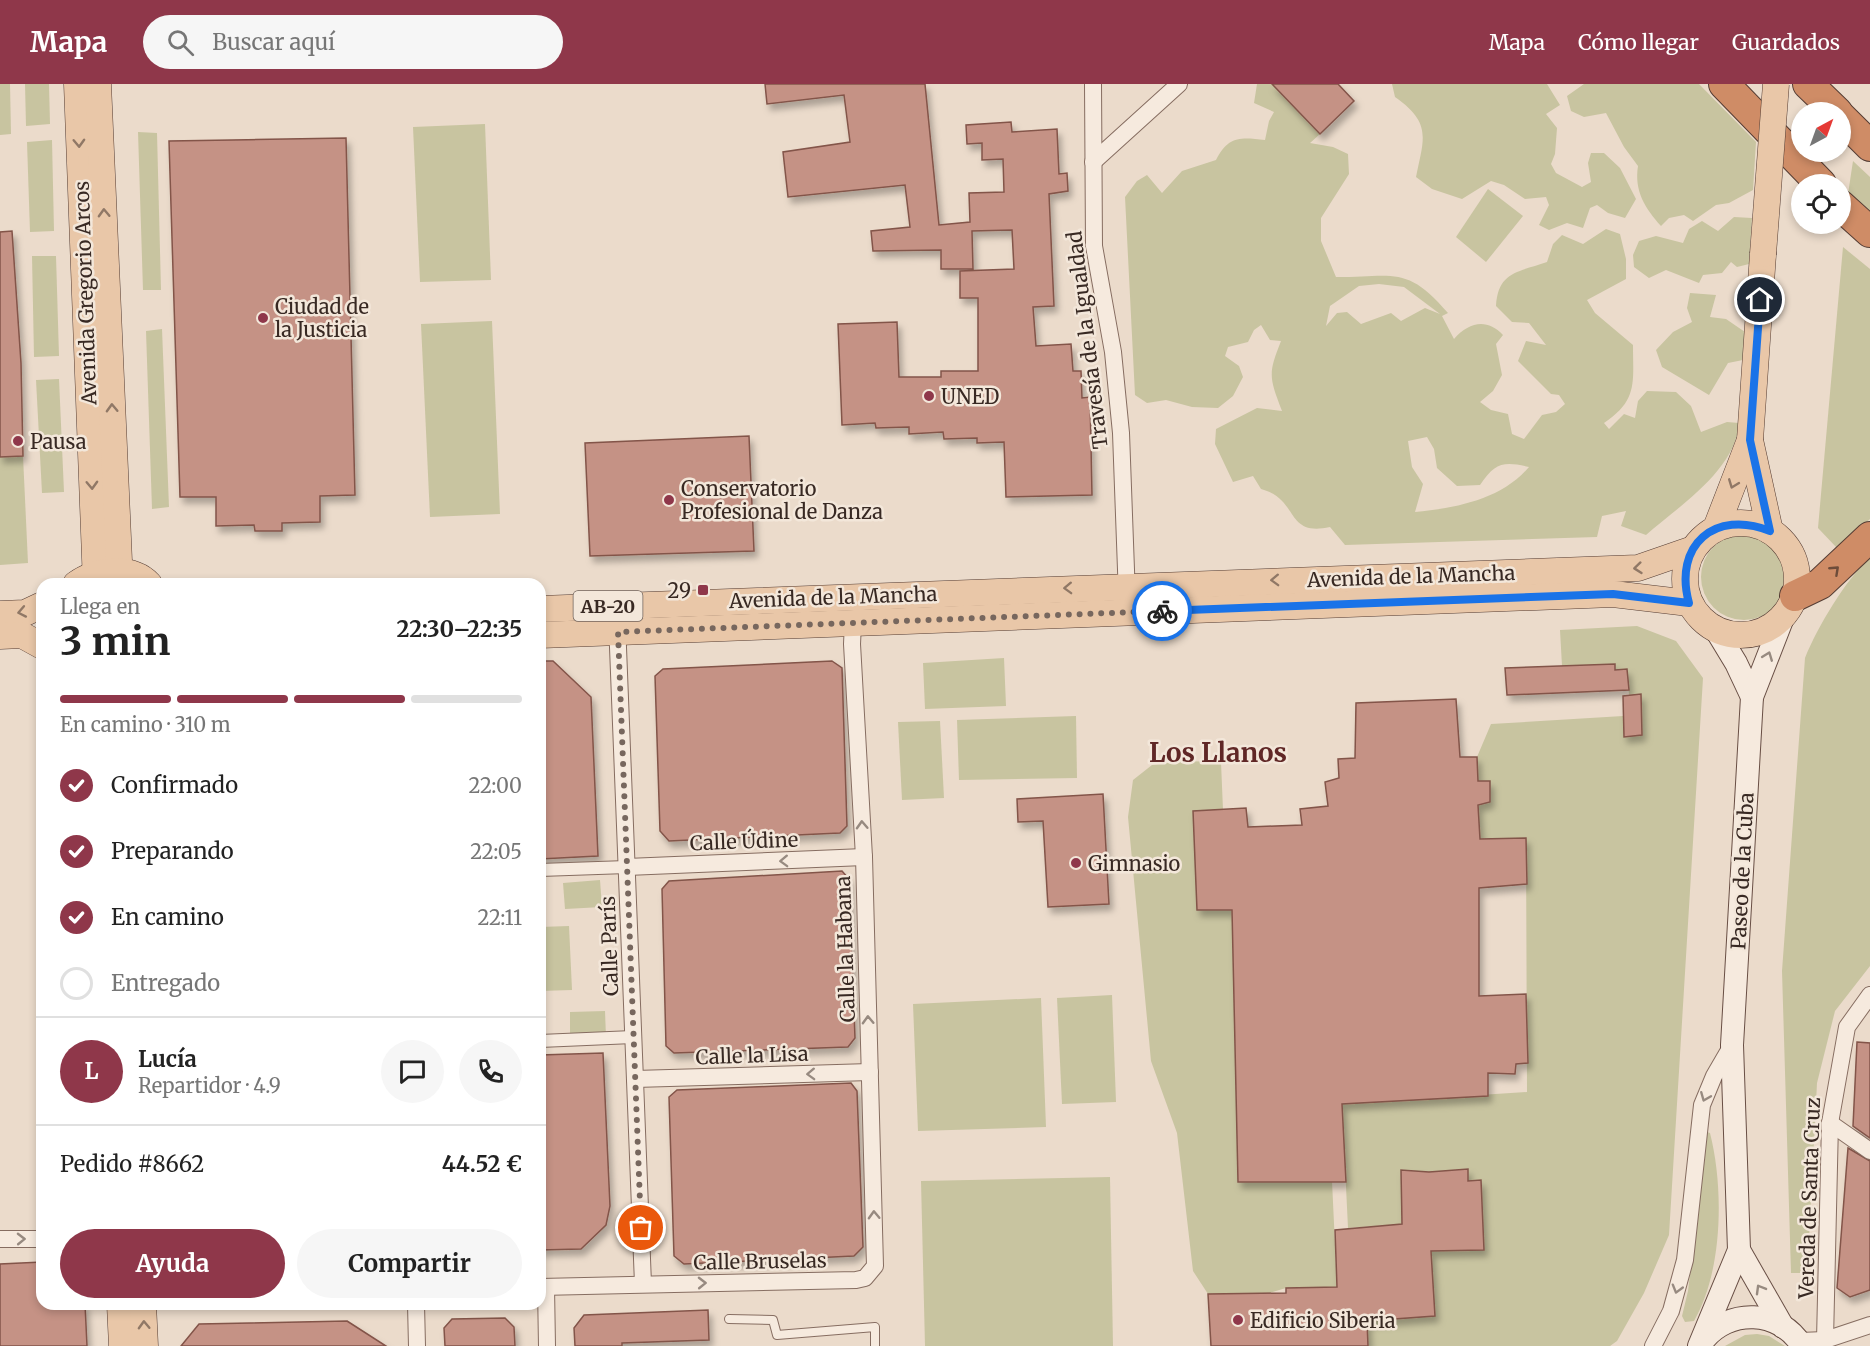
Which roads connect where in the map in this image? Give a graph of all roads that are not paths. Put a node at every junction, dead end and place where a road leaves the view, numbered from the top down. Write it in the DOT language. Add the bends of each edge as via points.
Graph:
graph roads {
  1 [pos="77,84"];
  2 [pos="99,84"];
  3 [pos="1093,84"];
  4 [pos="1179,84"];
  5 [pos="1724,84"];
  6 [pos="1776,84"];
  7 [pos="1808,84"];
  8 [pos="1827,102"];
  9 [pos="1851,127"];
  10 [pos="1870,146"];
  11 [pos="1093,162"];
  12 [pos="1811,174"];
  13 [pos="1851,215"];
  14 [pos="1870,232"];
  15 [pos="1750,440"];
  16 [pos="1716,528"];
  17 [pos="1770,531"];
  18 [pos="1870,537"];
  19 [pos="1693,549"];
  20 [pos="101,578"];
  21 [pos="101,578"];
  22 [pos="1127,585"];
  23 [pos="1689,603"];
  24 [pos="616,606"];
  25 [pos="1790,606"];
  26 [pos="36,608"];
  27 [pos="546,609"];
  28 [pos="1128,612"];
  29 [pos="0,614"];
  30 [pos="853,623"];
  31 [pos="1716,630"];
  32 [pos="618,632"];
  33 [pos="546,635"];
  34 [pos="0,636"];
  35 [pos="36,643"];
  36 [pos="1752,697"];
  37 [pos="864,857"];
  38 [pos="627,867"];
  39 [pos="546,870"];
  40 [pos="1870,995"];
  41 [pos="633,1037"];
  42 [pos="546,1041"];
  43 [pos="1732,1046"];
  44 [pos="870,1072"];
  45 [pos="635,1079"];
  46 [pos="1830,1123"];
  47 [pos="1870,1151"];
  48 [pos="0,1239"];
  49 [pos="36,1239"];
  50 [pos="1739,1250"];
  51 [pos="871,1272"];
  52 [pos="643,1284"];
  53 [pos="546,1287"];
  54 [pos="120,1310"];
  55 [pos="144,1310"];
  56 [pos="416,1310"];
  57 [pos="545,1310"];
  58 [pos="729,1319"];
  59 [pos="1870,1325"];
  60 [pos="1795,1338"];
  61 [pos="1826,1340"];
  62 [pos="122,1346"];
  63 [pos="145,1346"];
  64 [pos="417,1346"];
  65 [pos="547,1346"];
  66 [pos="875,1346"];
  67 [pos="1653,1346"];
  68 [pos="1699,1346"];
  1 -- 20 [label="main road, Avenida Gregorio Arcos, one-way"];
  21 -- 2 [label="main road, Avenida Gregorio Arcos, one-way"];
  3 -- 11 [label="street, Travesía de la Igualdad"];
  4 -- 11 [label="street"];
  5 -- 12 [label="highway"];
  6 -- 15 [label="main road, bridge"];
  7 -- 8 [label="highway"];
  9 -- 10 [label="highway"];
  11 -- 22 [label="street, Travesía de la Igualdad" via="1094,246 1113,352 1121,433"];
  13 -- 14 [label="highway"];
  15 -- 16 [label="main road, one-way"];
  15 -- 17 [label="main road"];
  16 -- 17 [label="main road" via="1734,523 1753,524"];
  16 -- 19 [label="main road"];
  17 -- 25 [label="main road" via="1784,542 1793,557 1797,577"];
  25 -- 18 [label="highway, one-way"];
  19 -- 22 [label="main road, Avenida de la Mancha, one-way" via="1644,568"];
  19 -- 23 [label="main road" via="1685,566 1684,585"];
  22 -- 24 [label="main road, Avenida de la Mancha / AB-20, one-way"];
  22 -- 28 [label="street"];
  23 -- 28 [label="main road, Avenida de la Mancha / AB-20" via="1613,594"];
  23 -- 31 [label="main road"];
  24 -- 27 [label="main road, Avenida de la Mancha / AB-20"];
  24 -- 32 [label="street, Calle París"];
  25 -- 31 [label="main road" via="1773,626 1745,636"];
  36 -- 25 [label="main road, one-way"];
  26 -- 29 [label="main road, one-way" via="25,613"];
  28 -- 30 [label="main road, Avenida de la Mancha / AB-20"];
  30 -- 32 [label="main road, Avenida de la Mancha / AB-20"];
  37 -- 30 [label="street, Calle la Habana, one-way"];
  31 -- 36 [label="main road"];
  32 -- 33 [label="main road, Avenida de la Mancha / AB-20"];
  32 -- 38 [label="street, Calle París"];
  34 -- 35 [label="main road" via="22,635"];
  36 -- 43 [label="main road, Paseo de la Cuba"];
  37 -- 38 [label="street, Calle Údine, one-way"];
  44 -- 37 [label="street, Calle la Habana, one-way"];
  38 -- 39 [label="street"];
  38 -- 41 [label="street, Calle París"];
  40 -- 46 [label="street, Vereda de Santa Cruz" via="1847,1027"];
  41 -- 42 [label="street"];
  41 -- 45 [label="street, Calle París"];
  43 -- 50 [label="main road, Paseo de la Cuba"];
  43 -- 67 [label="street, Paseo de la Cuba, one-way" via="1702,1105 1685,1260 1671,1311"];
  44 -- 45 [label="street, Calle la Lisa, one-way"];
  51 -- 44 [label="street, Calle la Habana, one-way" via="875,1256"];
  45 -- 52 [label="street, Calle París"];
  46 -- 47 [label="street"];
  46 -- 61 [label="street, Vereda de Santa Cruz"];
  48 -- 49 [label="street, one-way"];
  60 -- 50 [label="main road, one-way"];
  50 -- 68 [label="main road"];
  52 -- 51 [label="street, Calle Bruselas, one-way" via="856,1280"];
  52 -- 53 [label="street, Calle Bruselas"];
  54 -- 62 [label="main road"];
  63 -- 55 [label="main road, one-way"];
  56 -- 64 [label="street"];
  57 -- 65 [label="street"];
  58 -- 66 [label="lane" via="773,1320 777,1335 874,1327"];
  59 -- 61 [label="street"];
  60 -- 61 [label="street"];
  60 -- 68 [label="main road" via="1773,1321 1739,1318 1723,1323"];
}
